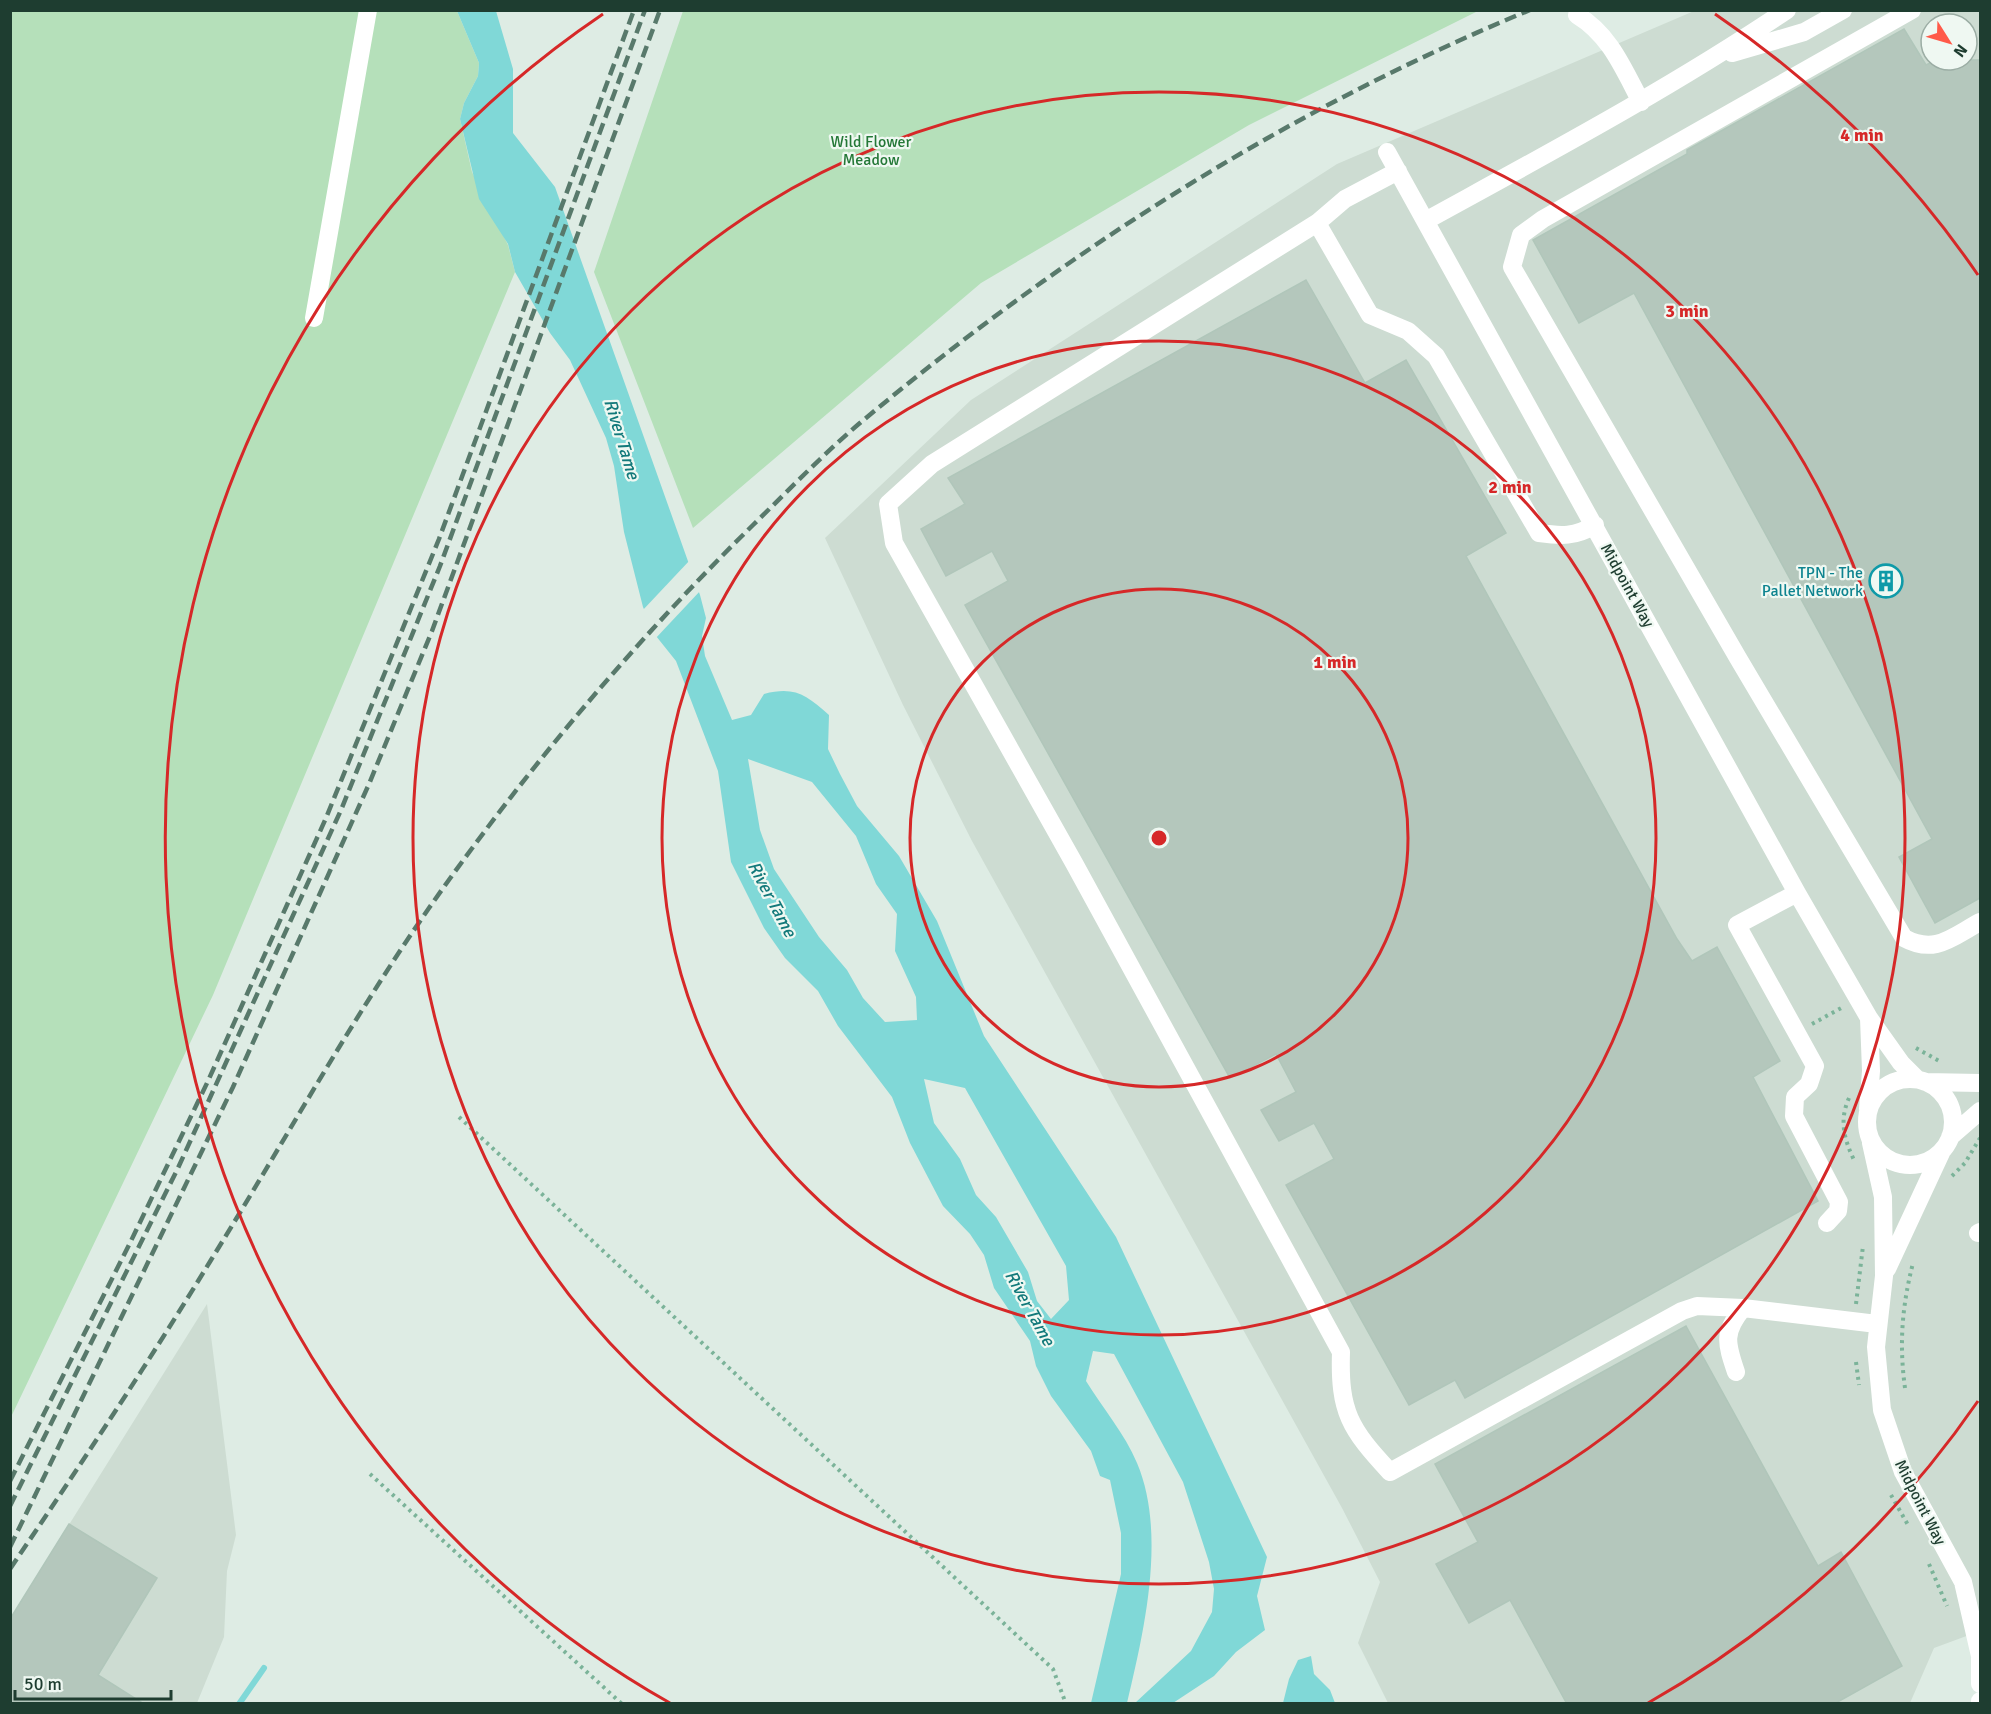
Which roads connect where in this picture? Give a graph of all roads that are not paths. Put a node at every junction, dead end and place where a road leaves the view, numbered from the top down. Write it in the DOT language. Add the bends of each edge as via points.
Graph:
graph roads {
  1 [pos="368,10"];
  2 [pos="1787,10"];
  3 [pos="1843,10"];
  4 [pos="1912,10"];
  5 [pos="1577,15"];
  6 [pos="1719,56"];
  7 [pos="1641,102"];
  8 [pos="1387,152"];
  9 [pos="1398,171"];
  10 [pos="1427,220"];
  11 [pos="1317,223"];
  12 [pos="314,318"];
  13 [pos="1595,525"];
  14 [pos="1797,893"];
  15 [pos="1980,922"];
  16 [pos="1869,1018"];
  17 [pos="1921,1080"];
  18 [pos="1980,1083"];
  19 [pos="1868,1110"];
  20 [pos="1980,1111"];
  21 [pos="1871,1143"];
  22 [pos="1946,1145"];
  23 [pos="1827,1223"];
  24 [pos="1884,1276"];
  25 [pos="1743,1308"];
  26 [pos="1877,1324"];
  27 [pos="1736,1372"];
  28 [pos="1963,1582"];
  29 [pos="1980,1599"];
  30 [pos="1980,1684"];
  1 -- 12 [label="street"];
  2 -- 6 [label="street"];
  3 -- 6 [label="street" via="1804,32"];
  4 -- 15 [label="street" via="1543,219 1521,235 1512,267 1904,938 1918,946 1936,946"];
  5 -- 7 [label="street" via="1599,30"];
  6 -- 7 [label="street"];
  7 -- 10 [label="street"];
  8 -- 9 [label="street, Midpoint Way"];
  9 -- 10 [label="street, Midpoint Way"];
  9 -- 11 [label="street" via="1346,199"];
  10 -- 13 [label="street, Midpoint Way"];
  11 -- 13 [label="street" via="1370,315 1408,330 1436,356 1539,533 1568,536"];
  11 -- 25 [label="street" via="932,464 888,504 894,543 1341,1352 1342,1400 1350,1420 1390,1472 1682,1311 1697,1306"];
  13 -- 14 [label="street, Midpoint Way"];
  14 -- 16 [label="street, Midpoint Way"];
  14 -- 23 [label="street" via="1737,926 1815,1066 1809,1084 1795,1097 1794,1116 1839,1202 1838,1210"];
  16 -- 17 [label="street, Midpoint Way" via="1901,1063"];
  16 -- 19 [label="street, Midpoint Way"];
  17 -- 18 [label="street"];
  17 -- 19 [label="street" via="1906,1079 1886,1086"];
  17 -- 22 [label="street" via="1938,1089 1948,1103 1953,1120"];
  19 -- 21 [label="street" via="1866,1127"];
  20 -- 22 [label="street, Midpoint Way"];
  21 -- 22 [label="street" via="1883,1157 1906,1166 1928,1162"];
  21 -- 24 [label="street, Midpoint Way" via="1883,1197"];
  22 -- 24 [label="street, Midpoint Way"];
  24 -- 26 [label="street, Midpoint Way"];
  25 -- 26 [label="street"];
  25 -- 27 [label="street" via="1730,1324 1728,1349"];
  26 -- 28 [label="street, Midpoint Way" via="1882,1410 1903,1472"];
  28 -- 29 [label="street, Midpoint Way"];
  28 -- 30 [label="street, Midpoint Way" via="1980,1656"];
}
